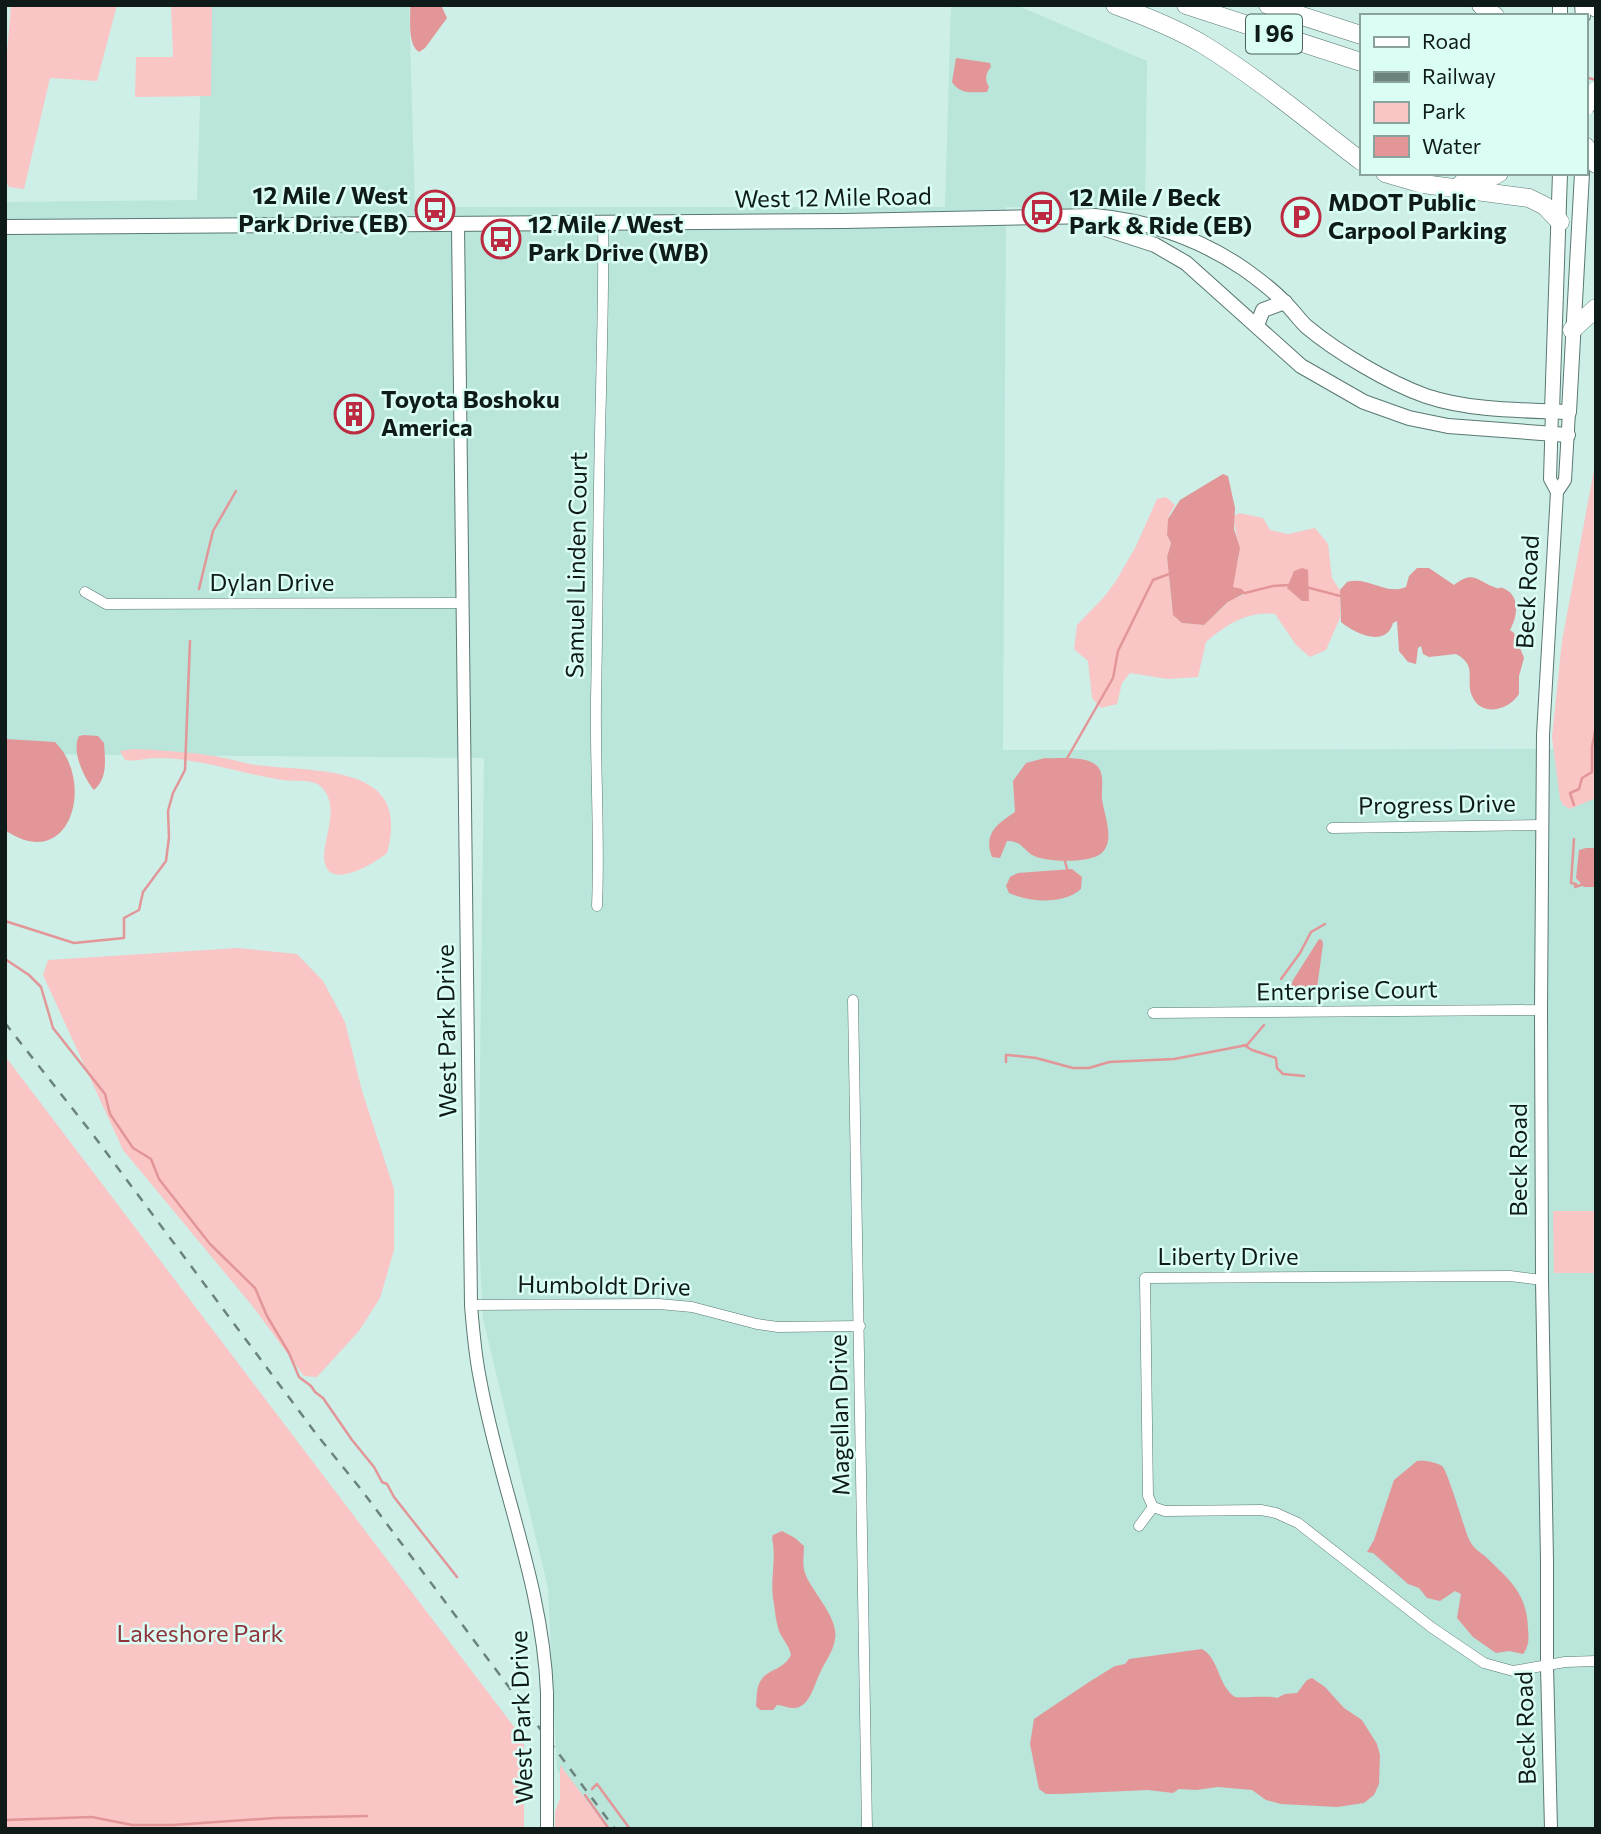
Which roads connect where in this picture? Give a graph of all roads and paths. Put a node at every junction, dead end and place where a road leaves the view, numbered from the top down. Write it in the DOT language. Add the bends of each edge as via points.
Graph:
graph roads {
  1 [pos="1115,5"];
  2 [pos="1186,5"];
  3 [pos="1268,5"];
  4 [pos="1360,35"];
  5 [pos="1360,62"];
  6 [pos="1360,160"];
  7 [pos="1392,175"];
  8 [pos="1495,175"];
  9 [pos="1560,175"];
  10 [pos="1582,175"];
  11 [pos="1423,184"];
  12 [pos="1074,218"];
  13 [pos="1560,222"];
  14 [pos="603,223"];
  15 [pos="458,225"];
  16 [pos="5,227"];
  17 [pos="1201,244"];
  18 [pos="1186,263"];
  19 [pos="1285,302"];
  20 [pos="1596,308"];
  21 [pos="1257,324"];
  22 [pos="1572,330"];
  23 [pos="1552,411"];
  24 [pos="1569,412"];
  25 [pos="1551,434"];
  26 [pos="1568,435"];
  27 [pos="1557,492"];
  28 [pos="85,592"];
  29 [pos="463,603"];
  30 [pos="1542,825"];
  31 [pos="1332,828"];
  32 [pos="597,906"];
  33 [pos="853,1000"];
  34 [pos="1541,1010"];
  35 [pos="1153,1013"];
  36 [pos="1542,1280"];
  37 [pos="471,1305"];
  38 [pos="860,1326"];
  39 [pos="1153,1507"];
  40 [pos="1139,1526"];
  41 [pos="1596,1661"];
  42 [pos="1547,1666"];
  43 [pos="548,1829"];
  44 [pos="867,1829"];
  45 [pos="1551,1829"];
  1 -- 6 [label="highway" via="1202,44"];
  2 -- 5 [label="highway, I 96"];
  3 -- 4 [label="highway, I 96"];
  7 -- 11 [label="highway"];
  8 -- 11 [label="highway" via="1456,185"];
  9 -- 13 [label="main road, Beck Road"];
  10 -- 22 [label="main road, Beck Road"];
  11 -- 13 [label="highway" via="1529,198 1545,205"];
  12 -- 14 [label="main road, West 12 Mile Road"];
  12 -- 17 [label="main road, West 12 Mile Road" via="1116,218"];
  12 -- 18 [label="main road, West 12 Mile Road" via="1155,245"];
  13 -- 23 [label="main road, Beck Road"];
  14 -- 15 [label="main road, West 12 Mile Road"];
  14 -- 32 [label="street, Samuel Linden Court"];
  15 -- 16 [label="main road, West 12 Mile Road"];
  15 -- 29 [label="street, West Park Drive"];
  17 -- 18 [label="main road" via="1195,260"];
  17 -- 19 [label="main road, West 12 Mile Road" via="1244,269"];
  18 -- 21 [label="main road, West 12 Mile Road"];
  19 -- 21 [label="main road" via="1263,310"];
  19 -- 23 [label="main road, West 12 Mile Road" via="1327,342 1425,396 1465,406"];
  20 -- 22 [label="highway"];
  21 -- 25 [label="main road, West 12 Mile Road" via="1301,366 1364,402 1448,426"];
  22 -- 24 [label="main road, Beck Road"];
  23 -- 24 [label="main road, West 12 Mile Road"];
  23 -- 25 [label="street, Beck Road"];
  24 -- 26 [label="street, Beck Road"];
  25 -- 26 [label="main road, West 12 Mile Road"];
  25 -- 27 [label="street, Beck Road" via="1550,479"];
  26 -- 27 [label="street, Beck Road" via="1565,480"];
  27 -- 30 [label="street, Beck Road"];
  28 -- 29 [label="street, Dylan Drive" via="106,604"];
  29 -- 37 [label="street, West Park Drive"];
  30 -- 31 [label="street, Progress Drive"];
  30 -- 34 [label="street, Beck Road"];
  33 -- 38 [label="street, Magellan Drive"];
  34 -- 35 [label="street, Enterprise Court"];
  34 -- 36 [label="street, Beck Road"];
  36 -- 39 [label="street, Liberty Drive" via="1510,1276 1145,1278 1148,1496"];
  36 -- 42 [label="street, Beck Road"];
  37 -- 38 [label="street, Humboldt Drive" via="659,1304 778,1327"];
  37 -- 43 [label="street, West Park Drive, bridge" via="482,1391 537,1603 546,1661"];
  38 -- 44 [label="street, Magellan Drive"];
  39 -- 40 [label="street"];
  39 -- 42 [label="street" via="1276,1513 1298,1523 1484,1663 1513,1671"];
  41 -- 42 [label="street"];
  42 -- 45 [label="street, Beck Road"];
}
